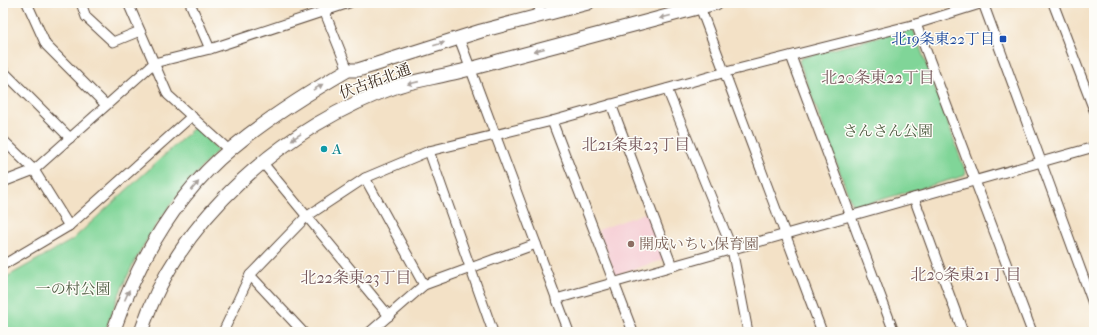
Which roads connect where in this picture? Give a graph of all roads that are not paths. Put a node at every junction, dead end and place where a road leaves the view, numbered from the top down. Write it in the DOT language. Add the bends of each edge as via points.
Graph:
graph roads {
  1 [pos="27,3"];
  2 [pos="80,3"];
  3 [pos="128,3"];
  4 [pos="190,3"];
  5 [pos="349,3"];
  6 [pos="588,3"];
  7 [pos="716,3"];
  8 [pos="983,3"];
  9 [pos="1053,3"];
  10 [pos="323,7"];
  11 [pos="700,7"];
  12 [pos="539,9"];
  13 [pos="916,24"];
  14 [pos="140,31"];
  15 [pos="459,38"];
  16 [pos="210,49"];
  17 [pos="791,56"];
  18 [pos="154,63"];
  19 [pos="470,69"];
  20 [pos="348,70"];
  21 [pos="3,71"];
  22 [pos="726,72"];
  23 [pos="667,89"];
  24 [pos="611,104"];
  25 [pos="106,105"];
  26 [pos="1094,110"];
  27 [pos="192,116"];
  28 [pos="552,121"];
  29 [pos="495,135"];
  30 [pos="70,138"];
  31 [pos="3,140"];
  32 [pos="1094,147"];
  33 [pos="229,150"];
  34 [pos="429,151"];
  35 [pos="262,162"];
  36 [pos="1042,162"];
  37 [pos="34,170"];
  38 [pos="366,178"];
  39 [pos="976,181"];
  40 [pos="3,182"];
  41 [pos="914,198"];
  42 [pos="306,217"];
  43 [pos="850,217"];
  44 [pos="69,226"];
  45 [pos="787,235"];
  46 [pos="536,244"];
  47 [pos="732,249"];
  48 [pos="3,264"];
  49 [pos="672,266"];
  50 [pos="470,268"];
  51 [pos="250,275"];
  52 [pos="614,282"];
  53 [pos="424,286"];
  54 [pos="556,299"];
  55 [pos="1094,306"];
  56 [pos="389,316"];
  57 [pos="380,328"];
  58 [pos="113,332"];
  59 [pos="141,332"];
  60 [pos="223,332"];
  61 [pos="303,332"];
  62 [pos="370,332"];
  63 [pos="493,332"];
  64 [pos="569,332"];
  65 [pos="633,332"];
  66 [pos="748,332"];
  67 [pos="822,332"];
  68 [pos="894,332"];
  69 [pos="963,332"];
  70 [pos="1032,332"];
  1 -- 25 [label="street" via="46,45"];
  2 -- 14 [label="street" via="86,17 113,42"];
  3 -- 14 [label="street"];
  4 -- 16 [label="street"];
  5 -- 10 [label="street"];
  6 -- 12 [label="street, 伏古拓北通"];
  7 -- 11 [label="street, 伏古拓北通"];
  8 -- 13 [label="street"];
  8 -- 36 [label="street"];
  9 -- 26 [label="street"];
  10 -- 16 [label="street"];
  10 -- 20 [label="street"];
  11 -- 19 [label="street, 伏古拓北通, one-way"];
  11 -- 22 [label="street"];
  12 -- 15 [label="street, 伏古拓北通"];
  13 -- 17 [label="street"];
  13 -- 39 [label="street"];
  14 -- 18 [label="street"];
  15 -- 19 [label="street"];
  20 -- 15 [label="street, 伏古拓北通, one-way" via="358,70"];
  16 -- 18 [label="street"];
  17 -- 22 [label="street"];
  17 -- 43 [label="street"];
  18 -- 25 [label="street"];
  18 -- 27 [label="street" via="168,95"];
  19 -- 29 [label="street"];
  19 -- 35 [label="street, 伏古拓北通, one-way" via="399,86 336,113"];
  33 -- 20 [label="street, 伏古拓北通, one-way" via="273,116"];
  21 -- 30 [label="street"];
  22 -- 23 [label="street"];
  22 -- 45 [label="street"];
  23 -- 24 [label="street"];
  23 -- 47 [label="street"];
  24 -- 28 [label="street"];
  24 -- 49 [label="street"];
  25 -- 30 [label="street"];
  27 -- 33 [label="street"];
  27 -- 44 [label="street"];
  28 -- 29 [label="street"];
  28 -- 52 [label="street"];
  29 -- 34 [label="street"];
  29 -- 46 [label="street"];
  30 -- 37 [label="street"];
  31 -- 37 [label="street"];
  32 -- 36 [label="street"];
  58 -- 33 [label="street, 伏古拓北通, one-way" via="143,260 167,221"];
  34 -- 38 [label="street"];
  34 -- 50 [label="street"];
  35 -- 42 [label="street"];
  35 -- 59 [label="street, 伏古拓北通" via="199,227 158,291"];
  36 -- 39 [label="street"];
  36 -- 55 [label="street"];
  37 -- 40 [label="street"];
  37 -- 44 [label="street"];
  38 -- 42 [label="street"];
  38 -- 53 [label="street"];
  39 -- 41 [label="street"];
  39 -- 70 [label="street"];
  41 -- 43 [label="street"];
  41 -- 69 [label="street"];
  42 -- 51 [label="street"];
  42 -- 56 [label="street"];
  43 -- 45 [label="street"];
  43 -- 68 [label="street"];
  44 -- 48 [label="street"];
  45 -- 47 [label="street"];
  45 -- 67 [label="street"];
  46 -- 50 [label="street"];
  46 -- 54 [label="street"];
  47 -- 49 [label="street"];
  47 -- 66 [label="street"];
  49 -- 52 [label="street"];
  50 -- 53 [label="street"];
  50 -- 63 [label="street"];
  51 -- 60 [label="street"];
  51 -- 61 [label="street"];
  52 -- 54 [label="street"];
  52 -- 65 [label="street"];
  53 -- 56 [label="street"];
  54 -- 64 [label="street"];
  56 -- 57 [label="street"];
  57 -- 62 [label="street"];
}
